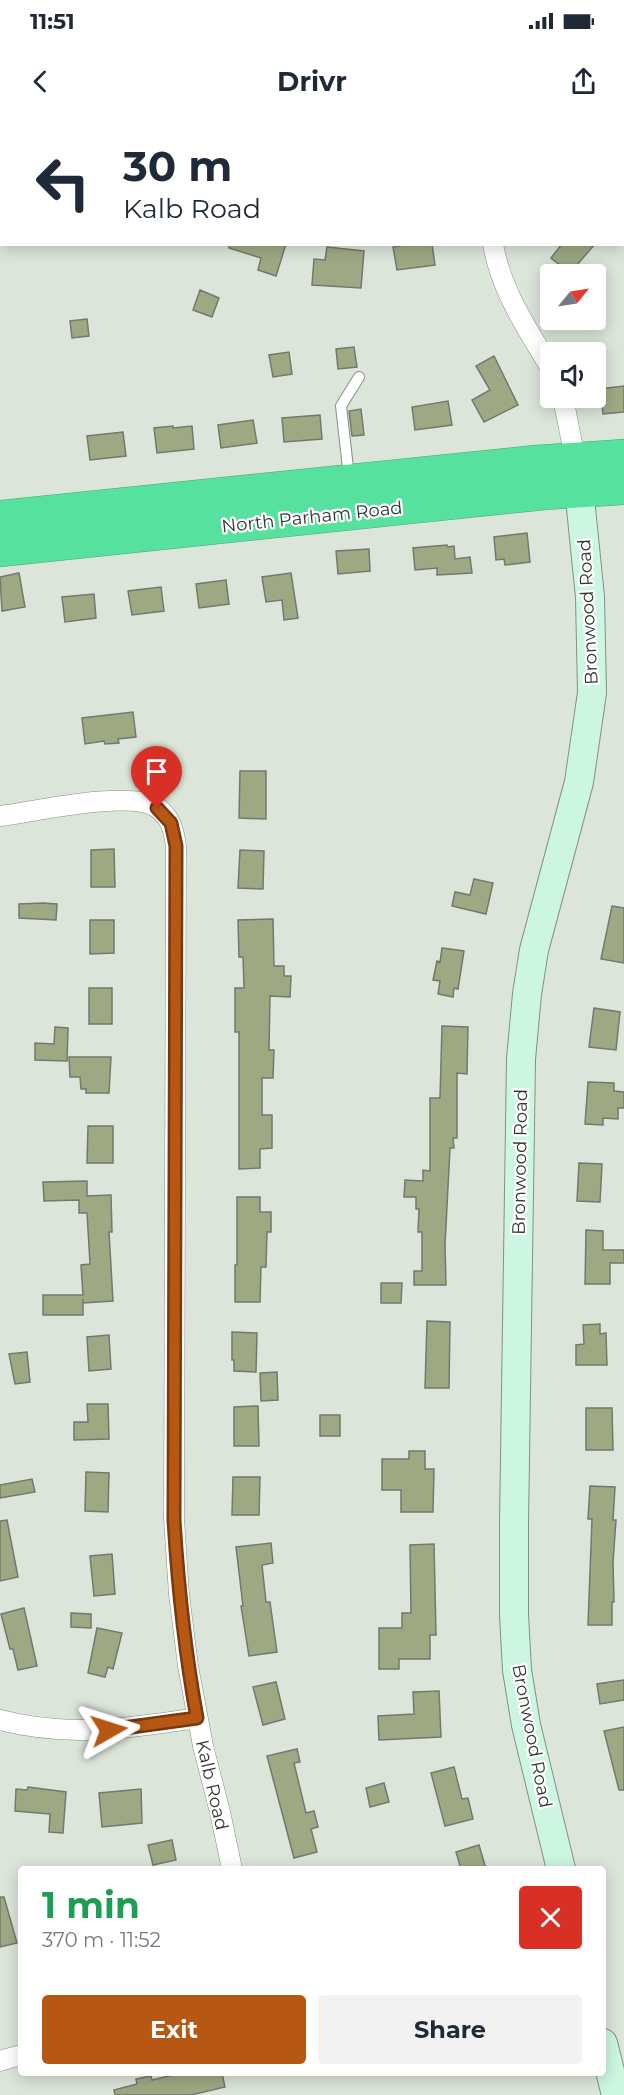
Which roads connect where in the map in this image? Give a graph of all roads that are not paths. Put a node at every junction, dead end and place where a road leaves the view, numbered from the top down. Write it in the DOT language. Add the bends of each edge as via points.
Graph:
graph roads {
  1 [pos="493,246"];
  2 [pos="540,350"];
  3 [pos="359,376"];
  4 [pos="565,408"];
  5 [pos="624,456"];
  6 [pos="575,458"];
  7 [pos="350,481"];
  8 [pos="624,488"];
  9 [pos="580,490"];
  10 [pos="0,517"];
  11 [pos="0,550"];
  12 [pos="0,816"];
  13 [pos="197,1718"];
  14 [pos="0,1720"];
  15 [pos="231,1866"];
  16 [pos="560,1866"];
  17 [pos="606,2055"];
  18 [pos="18,2056"];
  19 [pos="0,2061"];
  20 [pos="616,2095"];
  1 -- 2 [label="street" via="513,305"];
  3 -- 7 [label="lane" via="341,406"];
  4 -- 6 [label="street"];
  5 -- 6 [label="highway, North Parham Road"];
  6 -- 7 [label="highway, North Parham Road"];
  6 -- 9 [label="street, Bronwood Road"];
  7 -- 10 [label="highway, North Parham Road"];
  8 -- 9 [label="highway, North Parham Road"];
  9 -- 11 [label="highway, North Parham Road"];
  9 -- 16 [label="street, Bronwood Road" via="590,597 592,693 579,782 534,950 527,994 521,1059 514,1512 518,1670 526,1725"];
  12 -- 13 [label="street, Kalb Road" via="122,800 157,808 171,823 176,846 174,1520 179,1594"];
  13 -- 14 [label="street" via="92,1731 53,1730"];
  13 -- 15 [label="street, Kalb Road"];
  17 -- 20 [label="street"];
  18 -- 19 [label="street"];
}
